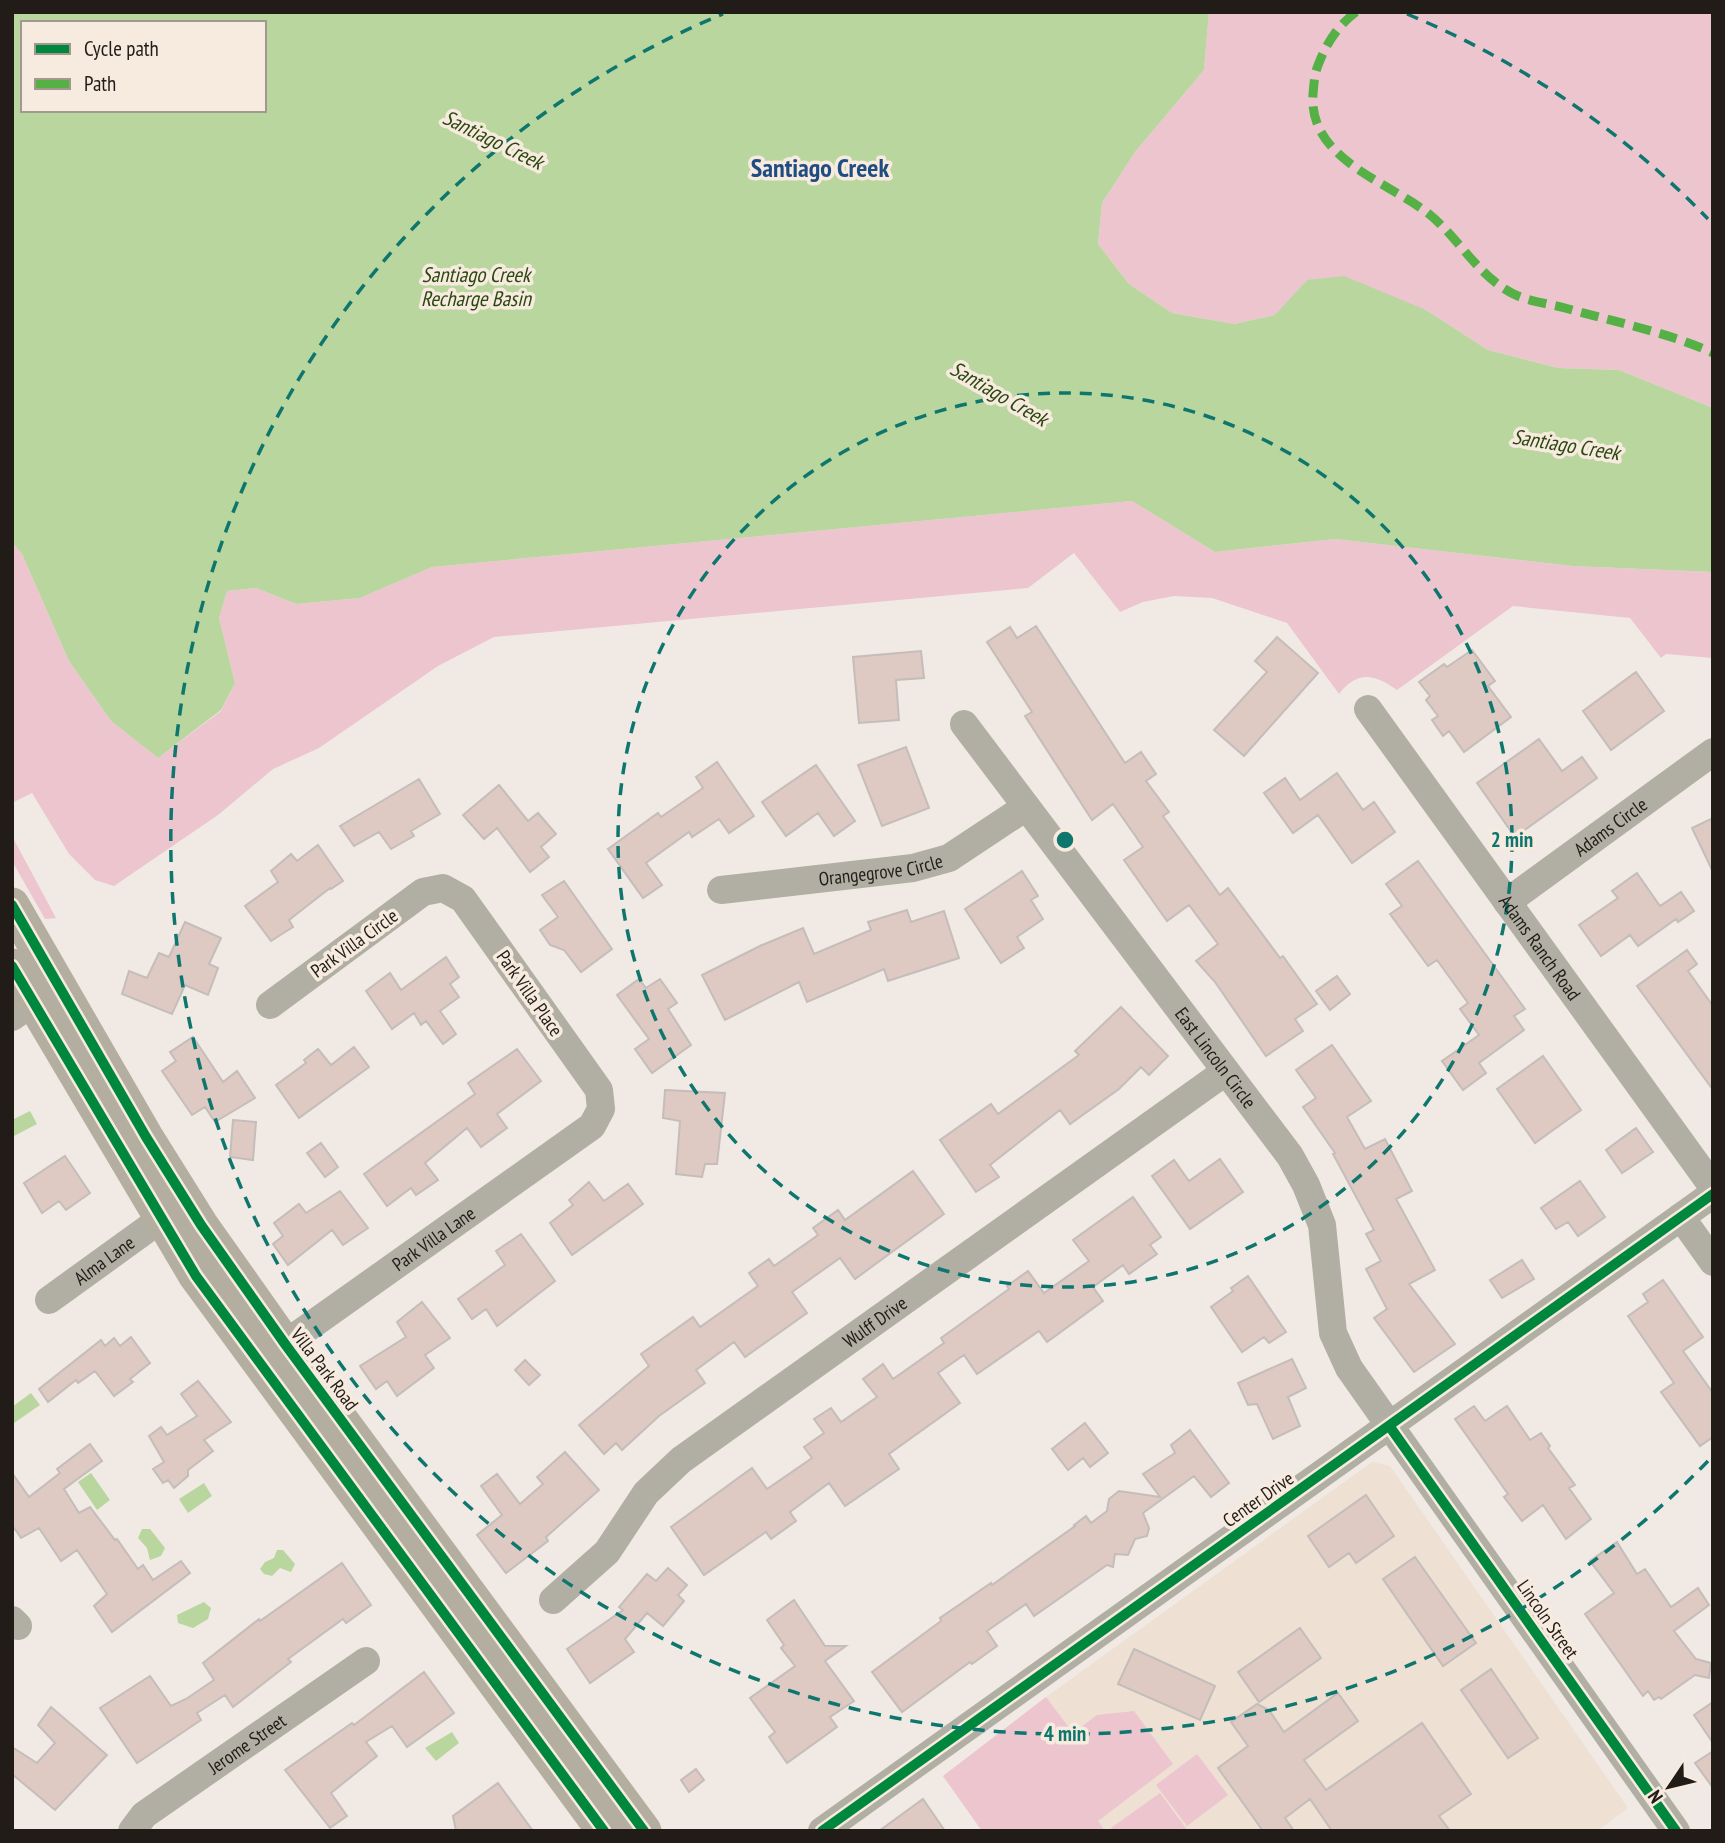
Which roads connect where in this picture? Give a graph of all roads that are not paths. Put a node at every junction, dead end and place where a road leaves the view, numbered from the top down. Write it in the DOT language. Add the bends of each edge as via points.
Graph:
graph roads {
  1 [pos="1368,709"];
  2 [pos="964,724"];
  3 [pos="1713,752"];
  4 [pos="1026,807"];
  5 [pos="443,888"];
  6 [pos="721,890"];
  7 [pos="1507,902"];
  8 [pos="12,905"];
  9 [pos="12,966"];
  10 [pos="34,1001"];
  11 [pos="270,1005"];
  12 [pos="1225,1072"];
  13 [pos="601,1109"];
  14 [pos="1713,1187"];
  15 [pos="1713,1194"];
  16 [pos="1681,1217"];
  17 [pos="161,1219"];
  18 [pos="1713,1262"];
  19 [pos="49,1300"];
  20 [pos="272,1354"];
  21 [pos="1390,1426"];
  22 [pos="553,1600"];
  23 [pos="366,1661"];
  24 [pos="558,1742"];
  25 [pos="829,1829"];
  26 [pos="132,1831"];
  27 [pos="604,1831"];
  28 [pos="644,1831"];
  29 [pos="1676,1831"];
  1 -- 7 [label="street, Adams Ranch Road"];
  2 -- 4 [label="street, East Lincoln Circle"];
  3 -- 7 [label="street, Adams Circle"];
  4 -- 6 [label="street, Orangegrove Circle" via="949,858 913,868"];
  4 -- 12 [label="street, East Lincoln Circle"];
  5 -- 11 [label="street, Park Villa Circle" via="423,892"];
  5 -- 13 [label="street, Park Villa Place" via="463,900 479,922 599,1090"];
  7 -- 14 [label="street, Adams Ranch Road"];
  8 -- 10 [label="main road, Villa Park Road"];
  9 -- 10 [label="main road, Villa Park Road"];
  10 -- 17 [label="main road, Villa Park Road"];
  10 -- 20 [label="main road, Villa Park Road" via="146,1137"];
  12 -- 21 [label="street, East Lincoln Circle" via="1290,1156 1306,1185 1321,1225 1333,1333 1349,1368"];
  12 -- 22 [label="street, Wulff Drive" via="681,1460 646,1493 607,1552"];
  13 -- 20 [label="street, Park Villa Lane" via="592,1126"];
  15 -- 16 [label="street, Center Drive"];
  16 -- 18 [label="street"];
  16 -- 21 [label="street, Center Drive"];
  17 -- 19 [label="street, Alma Lane"];
  17 -- 20 [label="main road, Villa Park Road" via="197,1276"];
  20 -- 24 [label="main road, Villa Park Road"];
  21 -- 25 [label="street, Center Drive"];
  21 -- 29 [label="street, Lincoln Street"];
  23 -- 26 [label="street, Jerome Street" via="144,1815"];
  24 -- 27 [label="main road, Villa Park Road"];
  24 -- 28 [label="main road, Villa Park Road"];
}
